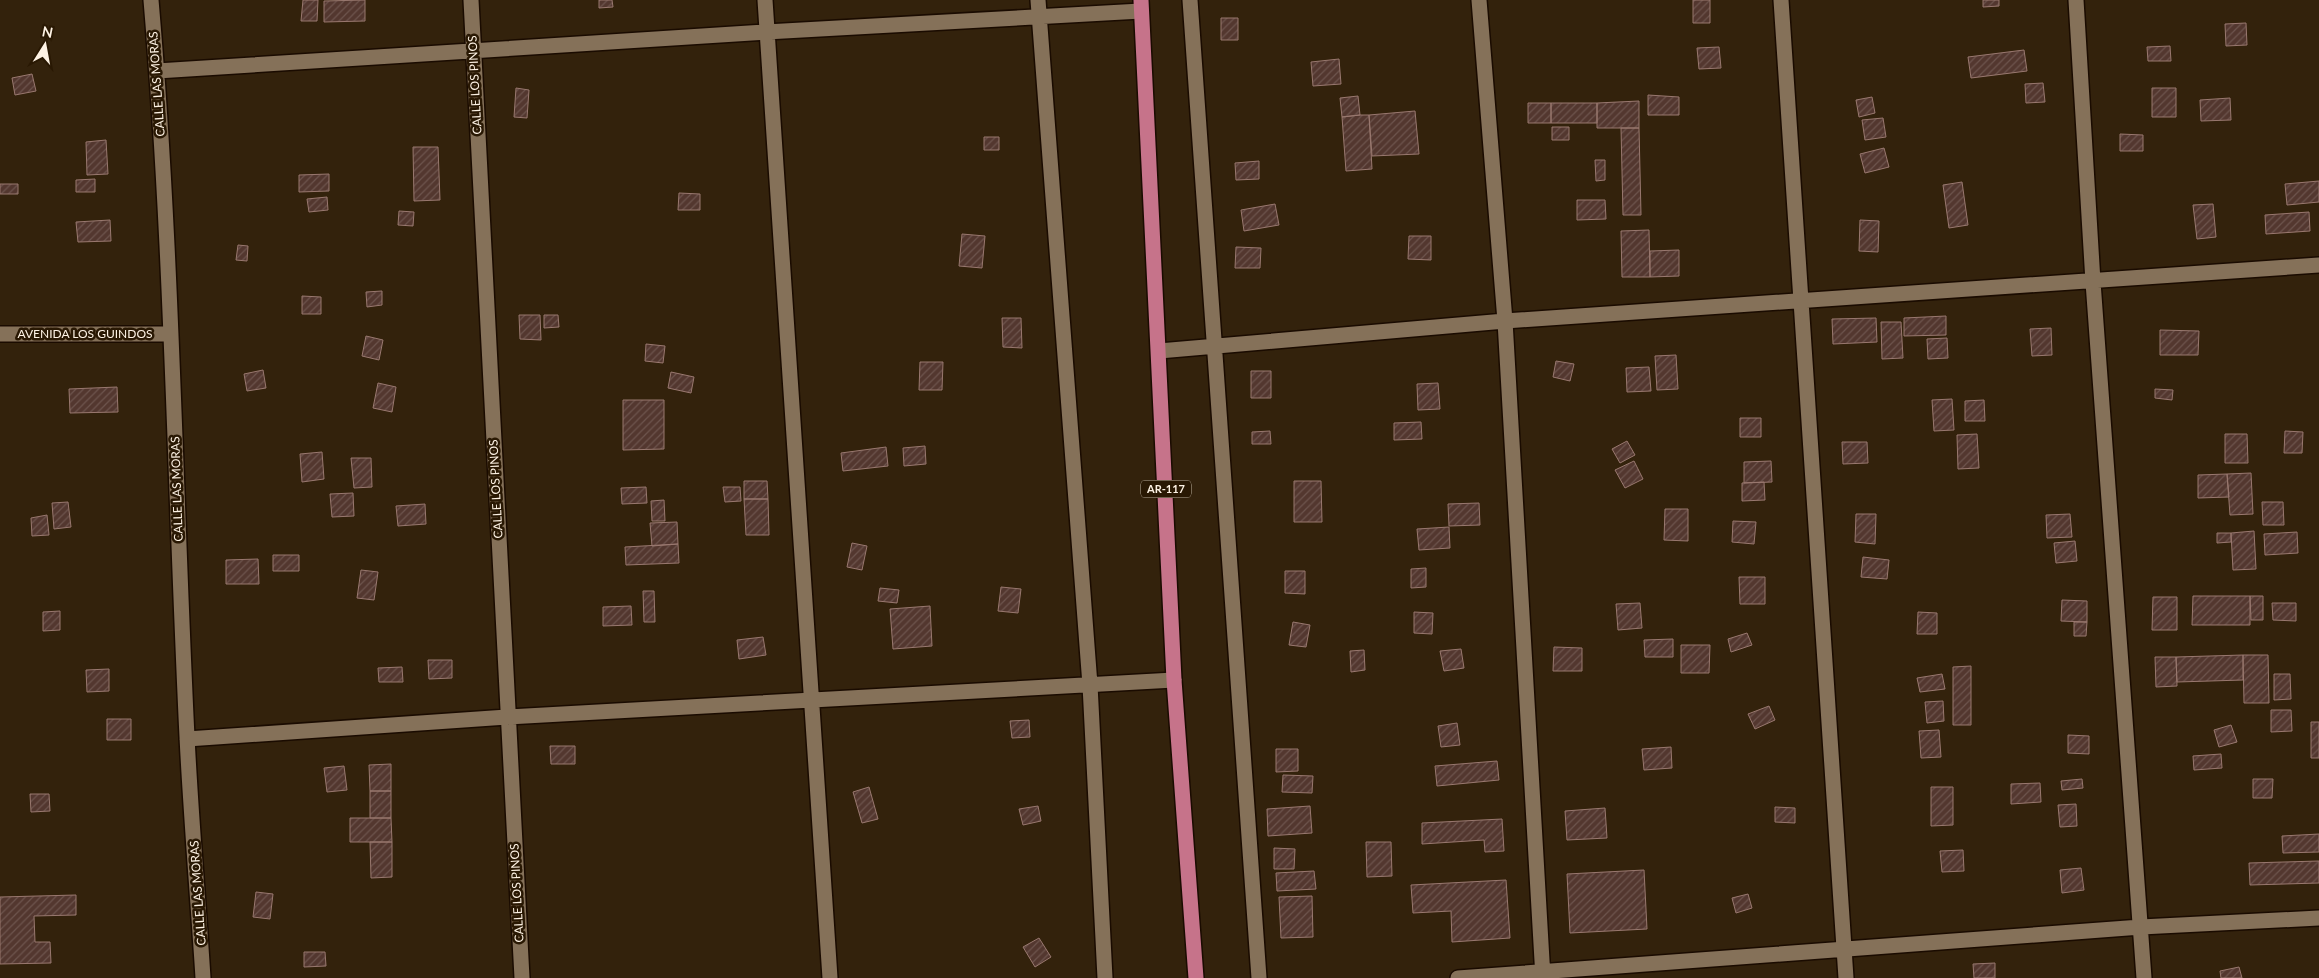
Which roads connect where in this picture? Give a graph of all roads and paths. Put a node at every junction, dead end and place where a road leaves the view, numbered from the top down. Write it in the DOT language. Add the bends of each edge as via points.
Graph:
graph roads {
  1 [pos="151,0"];
  2 [pos="471,0"];
  3 [pos="765,0"];
  4 [pos="1038,0"];
  5 [pos="1190,0"];
  6 [pos="1479,0"];
  7 [pos="1781,0"];
  8 [pos="2076,0"];
  9 [pos="1141,6"];
  10 [pos="1039,17"];
  11 [pos="766,32"];
  12 [pos="473,50"];
  13 [pos="157,71"];
  14 [pos="2319,266"];
  15 [pos="2093,282"];
  16 [pos="1800,301"];
  17 [pos="1505,320"];
  18 [pos="0,334"];
  19 [pos="171,334"];
  20 [pos="1214,346"];
  21 [pos="1159,351"];
  22 [pos="1174,680"];
  23 [pos="1090,685"];
  24 [pos="812,700"];
  25 [pos="507,717"];
  26 [pos="188,738"];
  27 [pos="2319,918"];
  28 [pos="2141,927"];
  29 [pos="1844,950"];
  30 [pos="1543,976"];
  31 [pos="203,978"];
  32 [pos="522,978"];
  33 [pos="830,978"];
  34 [pos="1105,978"];
  35 [pos="1196,978"];
  36 [pos="1259,978"];
  37 [pos="1458,978"];
  38 [pos="1846,978"];
  39 [pos="2144,978"];
  1 -- 13 [label="street, CALLE LAS MORAS"];
  2 -- 12 [label="street, CALLE LOS PINOS"];
  3 -- 11 [label="street"];
  4 -- 10 [label="street"];
  5 -- 20 [label="street"];
  6 -- 17 [label="street"];
  7 -- 16 [label="street"];
  8 -- 15 [label="street"];
  9 -- 10 [label="street"];
  9 -- 21 [label="main road, AR-117"];
  10 -- 11 [label="street"];
  10 -- 23 [label="street"];
  11 -- 12 [label="street"];
  11 -- 24 [label="street"];
  12 -- 13 [label="street"];
  12 -- 25 [label="street, CALLE LOS PINOS"];
  13 -- 19 [label="street, CALLE LAS MORAS"];
  14 -- 15 [label="street"];
  15 -- 16 [label="street"];
  15 -- 28 [label="street"];
  16 -- 17 [label="street"];
  16 -- 29 [label="street"];
  17 -- 20 [label="street"];
  17 -- 30 [label="street"];
  18 -- 19 [label="street, AVENIDA LOS GUINDOS"];
  19 -- 26 [label="street, CALLE LAS MORAS"];
  20 -- 21 [label="street"];
  20 -- 36 [label="street"];
  21 -- 22 [label="main road, AR-117"];
  22 -- 23 [label="street"];
  22 -- 35 [label="main road, AR-117"];
  23 -- 24 [label="street"];
  23 -- 34 [label="street"];
  24 -- 25 [label="street"];
  24 -- 33 [label="street"];
  25 -- 26 [label="street"];
  25 -- 32 [label="street, CALLE LOS PINOS"];
  26 -- 31 [label="street, CALLE LAS MORAS"];
  27 -- 28 [label="street"];
  28 -- 29 [label="street"];
  28 -- 39 [label="street"];
  29 -- 30 [label="street"];
  29 -- 38 [label="street"];
  30 -- 37 [label="street"];
}
